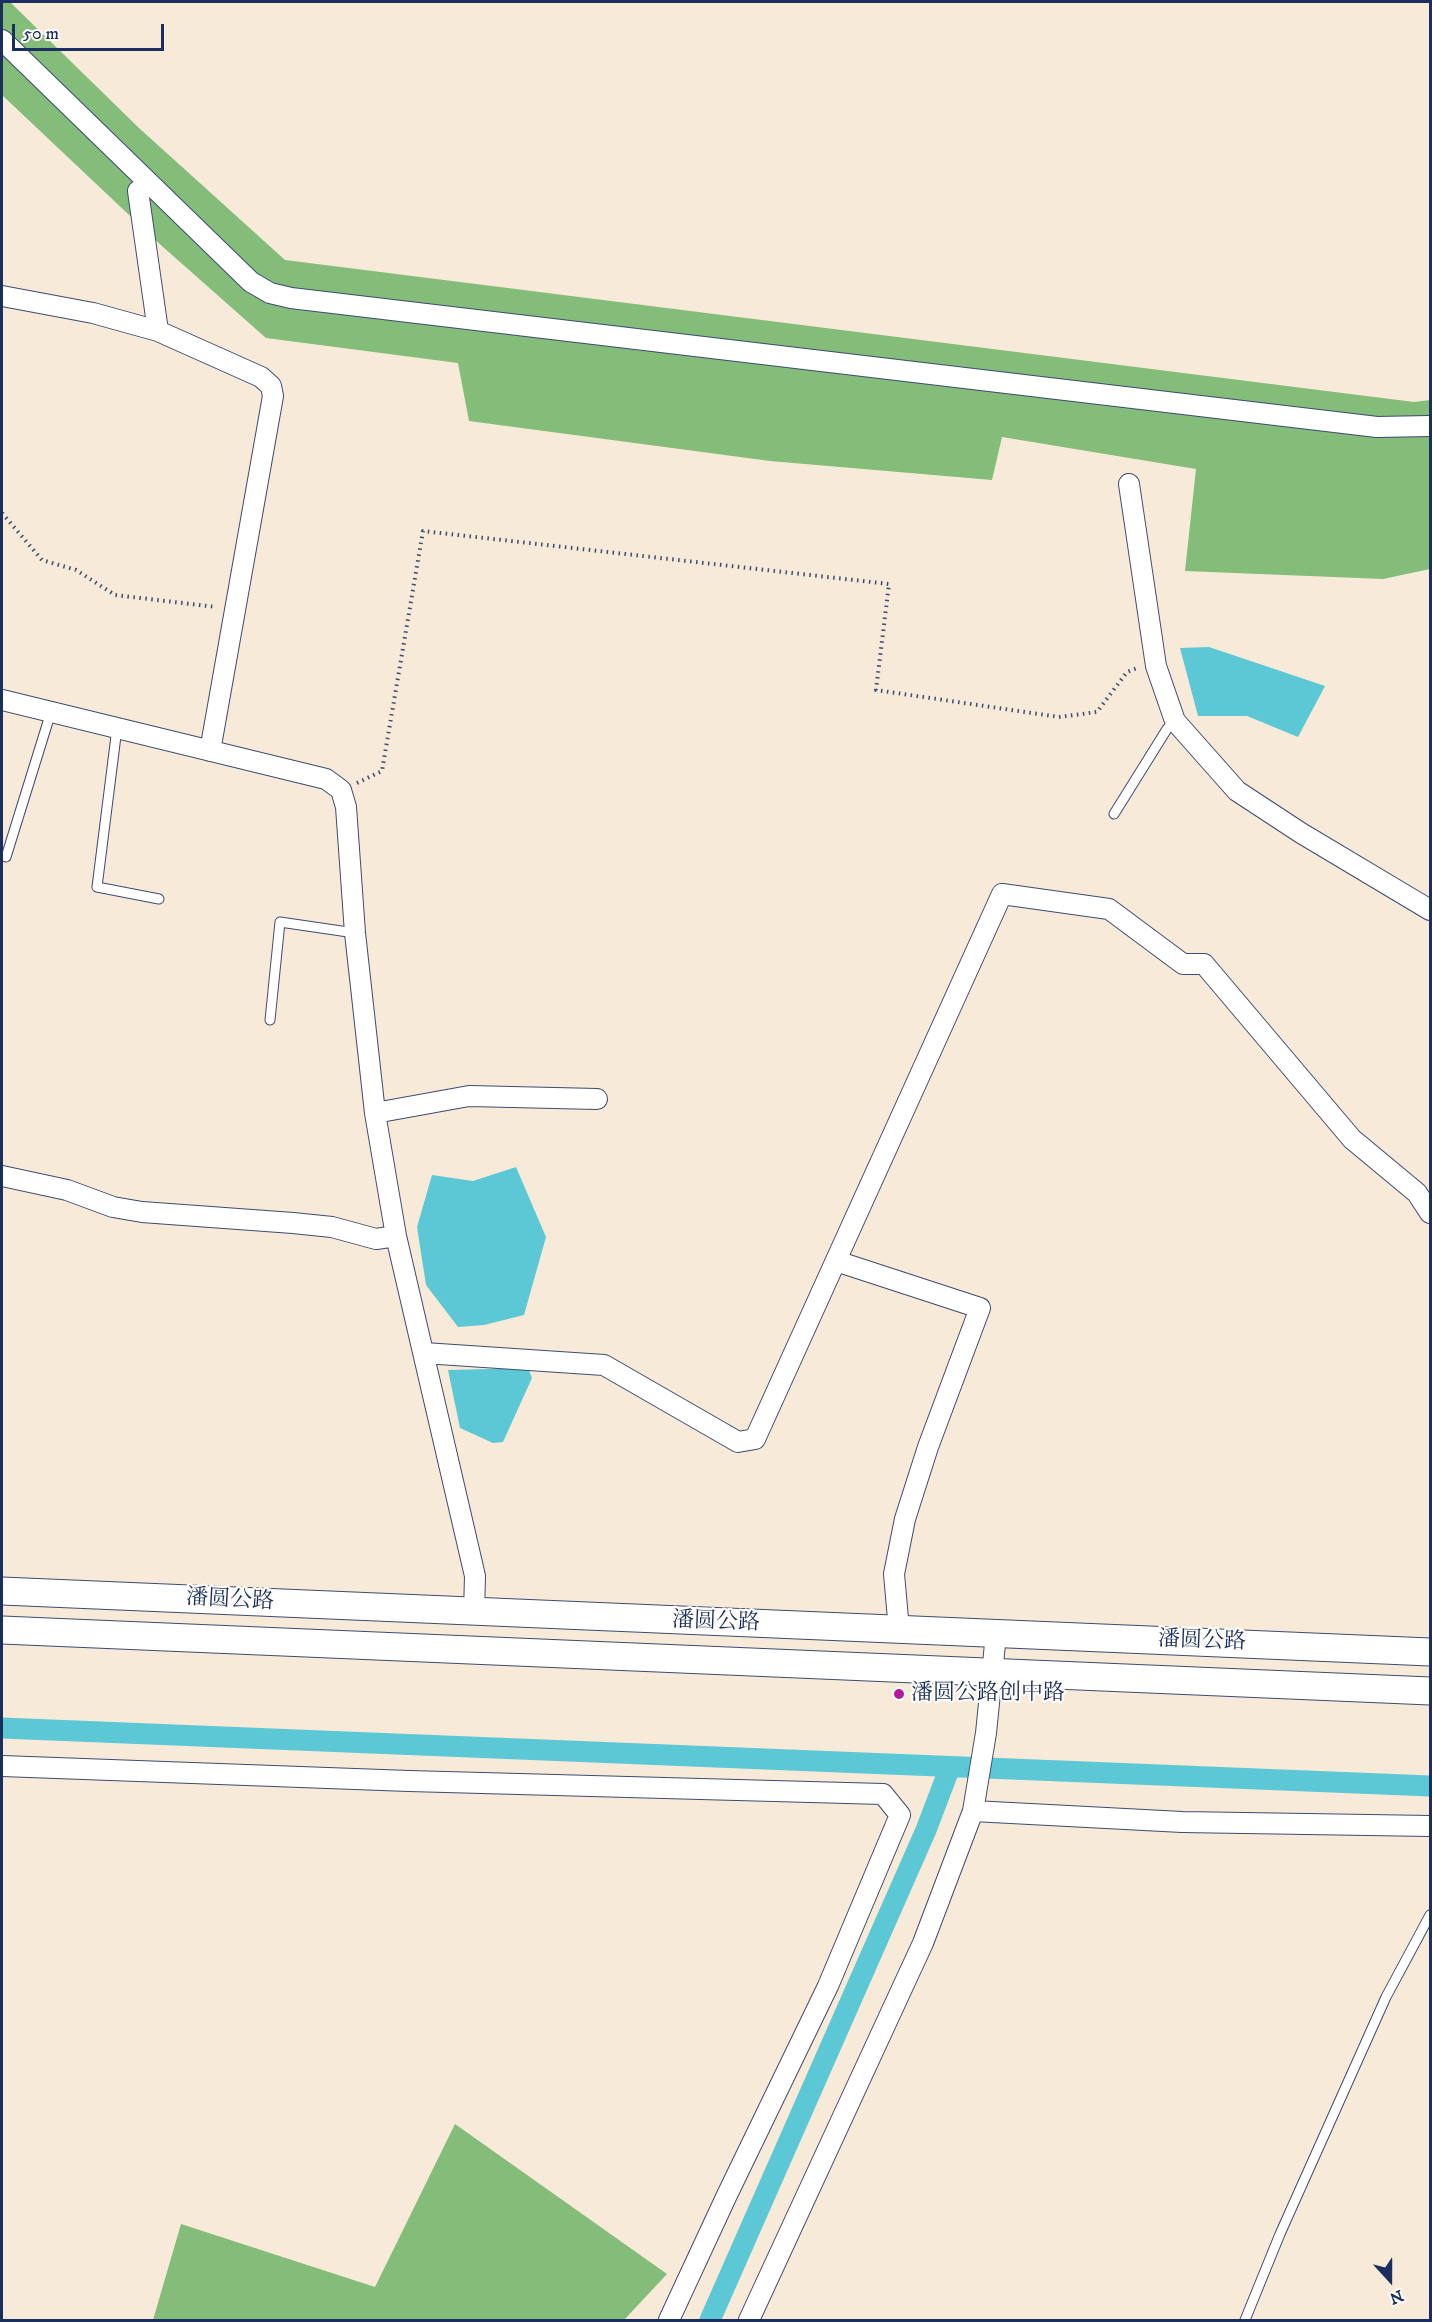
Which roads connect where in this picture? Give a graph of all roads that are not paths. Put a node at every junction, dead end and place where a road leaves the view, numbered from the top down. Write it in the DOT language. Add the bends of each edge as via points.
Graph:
graph roads {
  1 [pos="2,40"];
  2 [pos="148,183"];
  3 [pos="2,296"];
  4 [pos="158,331"];
  5 [pos="1431,426"];
  6 [pos="1129,484"];
  7 [pos="2,700"];
  8 [pos="51,712"];
  9 [pos="1175,721"];
  10 [pos="117,728"];
  11 [pos="210,751"];
  12 [pos="1114,814"];
  13 [pos="6,857"];
  14 [pos="159,899"];
  15 [pos="1431,910"];
  16 [pos="355,933"];
  17 [pos="270,1020"];
  18 [pos="597,1099"];
  19 [pos="375,1113"];
  20 [pos="2,1176"];
  21 [pos="1431,1213"];
  22 [pos="396,1236"];
  23 [pos="836,1261"];
  24 [pos="424,1353"];
  25 [pos="2,1591"];
  26 [pos="474,1613"];
  27 [pos="2,1630"];
  28 [pos="899,1630"];
  29 [pos="996,1634"];
  30 [pos="1431,1652"];
  31 [pos="993,1672"];
  32 [pos="1431,1691"];
  33 [pos="2,1766"];
  34 [pos="974,1811"];
  35 [pos="1431,1826"];
  36 [pos="1431,1915"];
  37 [pos="669,2320"];
  38 [pos="749,2320"];
  39 [pos="1245,2320"];
  1 -- 2 [label="street"];
  2 -- 4 [label="street" via="138,191"];
  2 -- 5 [label="street" via="251,282 291,298 1377,427"];
  3 -- 4 [label="street" via="93,313"];
  4 -- 11 [label="street" via="261,376 271,386 273,396"];
  6 -- 9 [label="street" via="1156,666"];
  7 -- 8 [label="street"];
  8 -- 10 [label="street"];
  8 -- 13 [label="lane"];
  9 -- 12 [label="lane"];
  9 -- 15 [label="street" via="1237,791"];
  10 -- 11 [label="street"];
  10 -- 14 [label="lane" via="97,887"];
  11 -- 16 [label="street" via="326,779 341,790 346,807"];
  16 -- 17 [label="lane" via="280,922"];
  16 -- 19 [label="street"];
  18 -- 19 [label="street" via="469,1096"];
  19 -- 22 [label="street"];
  20 -- 22 [label="street" via="142,1212 293,1222 376,1239"];
  21 -- 23 [label="street" via="1417,1193 1352,1139 1204,964 1183,964 1108,909 1002,894"];
  22 -- 24 [label="street"];
  23 -- 24 [label="street" via="755,1439 738,1442 604,1365"];
  23 -- 28 [label="street" via="980,1308 905,1519 894,1574"];
  24 -- 26 [label="street" via="475,1576"];
  25 -- 26 [label="main road, 潘圆公路"];
  26 -- 28 [label="main road, 潘圆公路"];
  27 -- 31 [label="main road, 潘圆公路"];
  28 -- 29 [label="main road, 潘圆公路"];
  29 -- 30 [label="main road, 潘圆公路"];
  29 -- 31 [label="street"];
  31 -- 32 [label="main road, 潘圆公路"];
  31 -- 34 [label="street"];
  33 -- 37 [label="street" via="883,1794 900,1815 828,1986"];
  34 -- 35 [label="street" via="1182,1822"];
  34 -- 38 [label="street" via="923,1943"];
  36 -- 39 [label="lane" via="1386,1997"];
}
